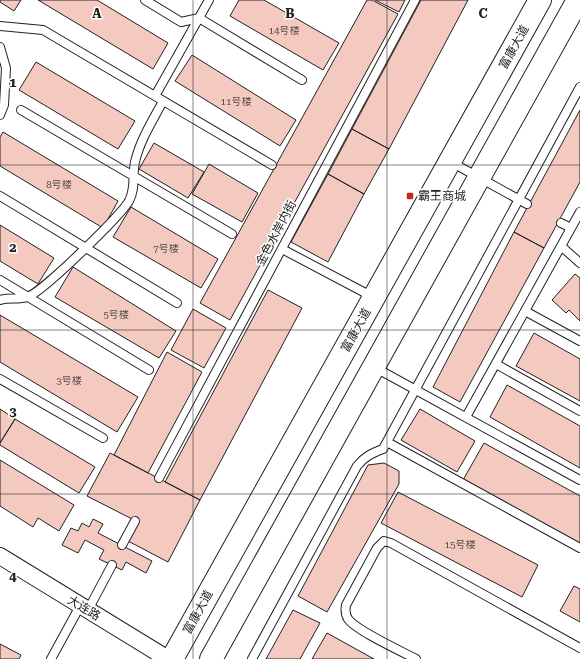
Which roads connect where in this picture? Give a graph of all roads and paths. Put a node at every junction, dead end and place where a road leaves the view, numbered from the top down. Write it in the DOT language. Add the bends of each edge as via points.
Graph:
graph roads {
  1 [pos="145,0"];
  2 [pos="208,0"];
  3 [pos="416,0"];
  4 [pos="539,0"];
  5 [pos="578,1"];
  6 [pos="199,18"];
  7 [pos="0,26"];
  8 [pos="0,47"];
  9 [pos="302,80"];
  10 [pos="580,86"];
  11 [pos="155,96"];
  12 [pos="163,101"];
  13 [pos="21,110"];
  14 [pos="0,115"];
  15 [pos="450,161"];
  16 [pos="272,165"];
  17 [pos="134,177"];
  18 [pos="479,178"];
  19 [pos="0,196"];
  20 [pos="519,200"];
  21 [pos="527,204"];
  22 [pos="580,212"];
  23 [pos="578,221"];
  24 [pos="561,223"];
  25 [pos="571,228"];
  26 [pos="232,234"];
  27 [pos="561,246"];
  28 [pos="85,247"];
  29 [pos="282,249"];
  30 [pos="580,263"];
  31 [pos="0,280"];
  32 [pos="28,297"];
  33 [pos="374,298"];
  34 [pos="0,300"];
  35 [pos="177,303"];
  36 [pos="525,310"];
  37 [pos="580,341"];
  38 [pos="496,364"];
  39 [pos="374,367"];
  40 [pos="149,370"];
  41 [pos="0,378"];
  42 [pos="415,389"];
  43 [pos="580,411"];
  44 [pos="466,417"];
  45 [pos="103,438"];
  46 [pos="387,442"];
  47 [pos="158,478"];
  48 [pos="580,480"];
  49 [pos="135,521"];
  50 [pos="122,545"];
  51 [pos="580,548"];
  52 [pos="0,556"];
  53 [pos="112,565"];
  54 [pos="84,608"];
  55 [pos="580,648"];
  56 [pos="51,659"];
  57 [pos="168,659"];
  58 [pos="172,659"];
  59 [pos="212,659"];
  60 [pos="252,659"];
  61 [pos="416,659"];
  1 -- 6 [label="lane" via="181,22"];
  2 -- 6 [label="lane"];
  3 -- 29 [label="lane, 金色水岸内街"];
  4 -- 15 [label="street, 富康大道"];
  5 -- 18 [label="street"];
  6 -- 9 [label="lane"];
  6 -- 11 [label="lane"];
  7 -- 11 [label="lane" via="43,30"];
  8 -- 14 [label="lane" via="6,68 4,105"];
  10 -- 20 [label="lane"];
  11 -- 12 [label="lane"];
  12 -- 16 [label="lane"];
  12 -- 17 [label="lane" via="143,142 135,163"];
  13 -- 17 [label="lane"];
  15 -- 18 [label="lane"];
  15 -- 33 [label="street, 富康大道"];
  17 -- 26 [label="lane"];
  17 -- 28 [label="lane" via="129,201 110,224"];
  18 -- 20 [label="lane"];
  18 -- 39 [label="street"];
  19 -- 28 [label="lane"];
  20 -- 21 [label="lane"];
  20 -- 42 [label="lane"];
  22 -- 23 [label="lane"];
  23 -- 25 [label="lane"];
  24 -- 25 [label="lane"];
  25 -- 27 [label="lane"];
  27 -- 30 [label="lane"];
  27 -- 36 [label="lane"];
  28 -- 32 [label="lane" via="53,278"];
  28 -- 35 [label="lane"];
  29 -- 33 [label="lane"];
  29 -- 47 [label="lane, 金色水岸内街"];
  31 -- 32 [label="lane"];
  32 -- 34 [label="lane"];
  32 -- 40 [label="lane"];
  33 -- 58 [label="street, 富康大道"];
  36 -- 37 [label="lane"];
  36 -- 38 [label="lane"];
  38 -- 43 [label="lane"];
  38 -- 44 [label="lane"];
  39 -- 42 [label="lane"];
  39 -- 59 [label="street"];
  41 -- 45 [label="lane"];
  42 -- 44 [label="lane"];
  42 -- 46 [label="lane"];
  44 -- 48 [label="lane"];
  46 -- 51 [label="lane"];
  46 -- 60 [label="lane" via="383,449 371,454 357,466"];
  49 -- 50 [label="lane"];
  52 -- 54 [label="street, 大连路"];
  53 -- 54 [label="lane"];
  54 -- 56 [label="lane"];
  54 -- 57 [label="street, 大连路"];
  55 -- 61 [label="lane" via="384,541 377,548 346,604 345,613 349,620 362,630"];
}
